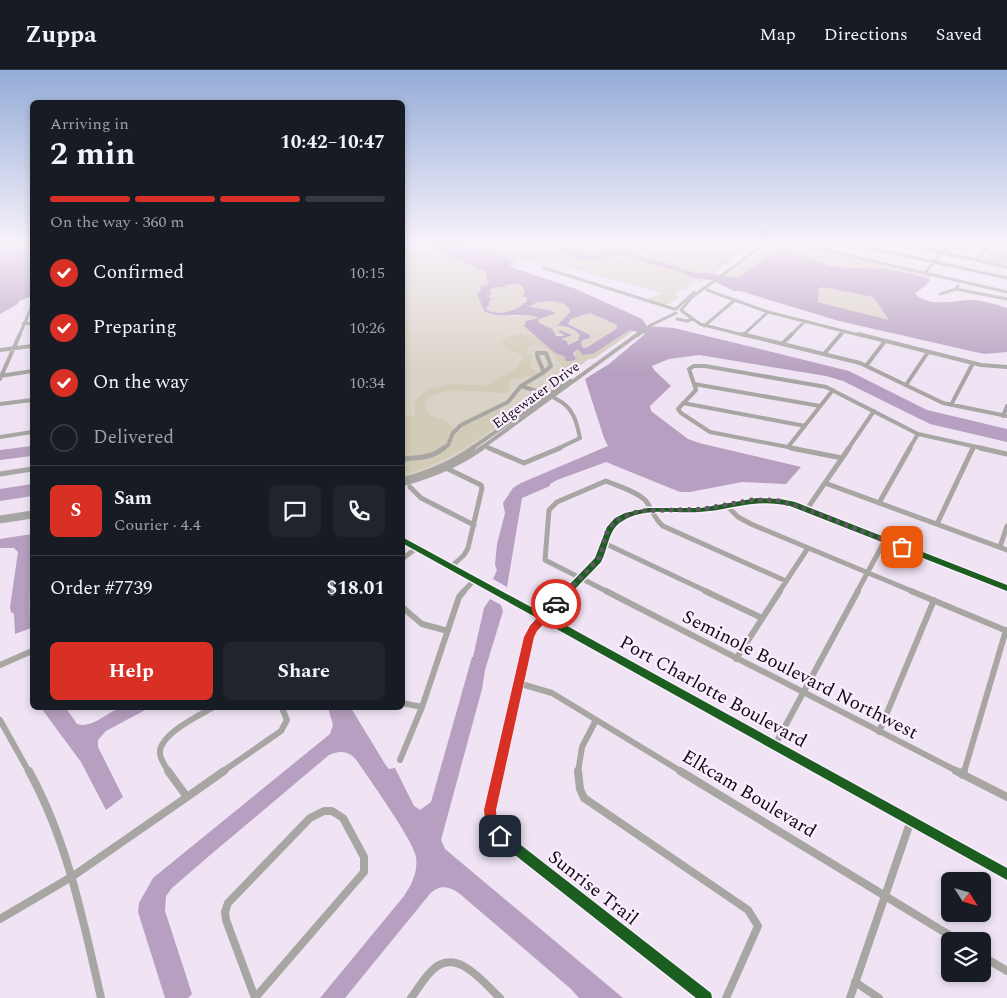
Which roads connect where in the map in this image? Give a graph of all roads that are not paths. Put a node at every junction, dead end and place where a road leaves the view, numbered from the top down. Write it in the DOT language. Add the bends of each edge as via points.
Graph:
graph roads {
  1 [pos="609,287"];
  2 [pos="702,287"];
  3 [pos="704,287"];
  4 [pos="987,287"];
  5 [pos="956,288"];
  6 [pos="707,290"];
  7 [pos="1007,292"];
  8 [pos="940,294"];
  9 [pos="1007,299"];
  10 [pos="735,300"];
  11 [pos="30,310"];
  12 [pos="682,310"];
  13 [pos="675,311"];
  14 [pos="768,312"];
  15 [pos="693,318"];
  16 [pos="677,319"];
  17 [pos="805,321"];
  18 [pos="30,323"];
  19 [pos="23,324"];
  20 [pos="704,326"];
  21 [pos="844,331"];
  22 [pos="742,335"];
  23 [pos="885,341"];
  24 [pos="782,344"];
  25 [pos="30,346"];
  26 [pos="13,348"];
  27 [pos="0,350"];
  28 [pos="928,352"];
  29 [pos="824,354"];
  30 [pos="973,363"];
  31 [pos="551,365"];
  32 [pos="866,366"];
  33 [pos="543,367"];
  34 [pos="1007,367"];
  35 [pos="30,371"];
  36 [pos="543,373"];
  37 [pos="1,377"];
  38 [pos="694,384"];
  39 [pos="906,385"];
  40 [pos="521,386"];
  41 [pos="833,390"];
  42 [pos="545,396"];
  43 [pos="30,400"];
  44 [pos="683,403"];
  45 [pos="0,404"];
  46 [pos="951,405"];
  47 [pos="820,406"];
  48 [pos="1007,406"];
  49 [pos="874,411"];
  50 [pos="1005,416"];
  51 [pos="804,426"];
  52 [pos="30,432"];
  53 [pos="918,434"];
  54 [pos="0,437"];
  55 [pos="484,446"];
  56 [pos="788,447"];
  57 [pos="973,447"];
  58 [pos="1007,454"];
  59 [pos="842,458"];
  60 [pos="405,459"];
  61 [pos="30,469"];
  62 [pos="448,469"];
  63 [pos="0,474"];
  64 [pos="405,479"];
  65 [pos="825,482"];
  66 [pos="405,483"];
  67 [pos="410,487"];
  68 [pos="879,503"];
  69 [pos="726,505"];
  70 [pos="807,509"];
  71 [pos="650,510"];
  72 [pos="30,515"];
  73 [pos="0,520"];
  74 [pos="938,524"];
  75 [pos="474,525"];
  76 [pos="1007,526"];
  77 [pos="405,540"];
  78 [pos="884,540"];
  79 [pos="604,543"];
  80 [pos="418,547"];
  81 [pos="1000,547"];
  82 [pos="808,548"];
  83 [pos="1007,550"];
  84 [pos="405,557"];
  85 [pos="452,566"];
  86 [pos="867,572"];
  87 [pos="475,579"];
  88 [pos="580,579"];
  89 [pos="786,581"];
  90 [pos="1007,588"];
  91 [pos="934,600"];
  92 [pos="405,611"];
  93 [pos="544,617"];
  94 [pos="762,618"];
  95 [pos="448,631"];
  96 [pos="1007,631"];
  97 [pos="30,652"];
  98 [pos="736,659"];
  99 [pos="0,665"];
  100 [pos="518,683"];
  101 [pos="803,693"];
  102 [pos="405,704"];
  103 [pos="422,707"];
  104 [pos="209,710"];
  105 [pos="283,710"];
  106 [pos="0,720"];
  107 [pos="596,720"];
  108 [pos="879,732"];
  109 [pos="776,745"];
  110 [pos="400,760"];
  111 [pos="963,775"];
  112 [pos="187,797"];
  113 [pos="1007,797"];
  114 [pos="911,820"];
  115 [pos="1007,874"];
  116 [pos="73,876"];
  117 [pos="885,896"];
  118 [pos="0,919"];
  119 [pos="944,932"];
  120 [pos="991,961"];
  121 [pos="1007,970"];
  122 [pos="855,982"];
  123 [pos="101,998"];
  124 [pos="255,998"];
  125 [pos="411,998"];
  126 [pos="500,998"];
  127 [pos="706,998"];
  128 [pos="726,998"];
  129 [pos="850,998"];
  130 [pos="879,998"];
  1 -- 13 [label="street"];
  2 -- 13 [label="street, Edgewater Drive" via="688,296"];
  3 -- 12 [label="street, Edgewater Drive"];
  4 -- 7 [label="street"];
  5 -- 8 [label="street"];
  5 -- 9 [label="street"];
  6 -- 10 [label="street"];
  10 -- 14 [label="street"];
  10 -- 20 [label="street"];
  11 -- 19 [label="street"];
  12 -- 13 [label="street"];
  12 -- 15 [label="street"];
  13 -- 15 [label="street"];
  13 -- 42 [label="street, Edgewater Drive" via="650,324"];
  14 -- 17 [label="street"];
  14 -- 22 [label="street"];
  15 -- 16 [label="street" via="687,321"];
  15 -- 20 [label="street"];
  17 -- 21 [label="street"];
  17 -- 24 [label="street"];
  18 -- 19 [label="street"];
  19 -- 26 [label="street"];
  20 -- 22 [label="street"];
  21 -- 23 [label="street"];
  21 -- 29 [label="street"];
  22 -- 24 [label="street"];
  23 -- 28 [label="street"];
  23 -- 32 [label="street"];
  24 -- 29 [label="street"];
  25 -- 26 [label="street"];
  26 -- 27 [label="street"];
  26 -- 37 [label="street"];
  28 -- 30 [label="street"];
  28 -- 39 [label="street"];
  29 -- 32 [label="street"];
  30 -- 34 [label="street"];
  30 -- 46 [label="street"];
  31 -- 33 [label="street"];
  31 -- 33 [label="street" via="546,353 540,352 537,359"];
  31 -- 36 [label="street"];
  32 -- 39 [label="street"];
  33 -- 36 [label="street"];
  35 -- 37 [label="street"];
  36 -- 40 [label="street"];
  38 -- 41 [label="street" via="688,370 701,365"];
  38 -- 44 [label="street" via="696,390"];
  38 -- 47 [label="street"];
  39 -- 46 [label="street"];
  40 -- 42 [label="street"];
  40 -- 60 [label="street" via="508,402 461,425 448,445 438,453"];
  41 -- 47 [label="street"];
  41 -- 49 [label="street"];
  42 -- 55 [label="street, Edgewater Drive"];
  42 -- 55 [label="street" via="571,410 580,440 524,463"];
  42 -- 64 [label="street, Edgewater Drive" via="456,460 426,474"];
  43 -- 45 [label="street"];
  44 -- 51 [label="street"];
  44 -- 56 [label="street" via="679,411 710,432"];
  46 -- 50 [label="street"];
  47 -- 51 [label="street"];
  48 -- 50 [label="street"];
  49 -- 53 [label="street"];
  49 -- 59 [label="street"];
  51 -- 56 [label="street"];
  52 -- 54 [label="street"];
  53 -- 57 [label="street"];
  53 -- 68 [label="street"];
  55 -- 62 [label="street, Edgewater Drive"];
  56 -- 59 [label="street"];
  57 -- 58 [label="street"];
  57 -- 74 [label="street"];
  59 -- 65 [label="street"];
  61 -- 63 [label="street"];
  62 -- 66 [label="street, Edgewater Drive"];
  62 -- 75 [label="street" via="481,485"];
  65 -- 68 [label="street"];
  65 -- 70 [label="street"];
  67 -- 75 [label="street" via="418,496"];
  68 -- 74 [label="street"];
  69 -- 70 [label="street, Sunrise Trail" via="769,499"];
  69 -- 71 [label="street, Sunrise Trail" via="693,510"];
  69 -- 82 [label="street" via="746,522"];
  70 -- 78 [label="street, Sunrise Trail"];
  71 -- 79 [label="street, Sunrise Trail" via="617,520 608,530"];
  71 -- 88 [label="street, Seminole Boulevard Northwest" via="640,496 606,481 551,507 545,560"];
  71 -- 89 [label="street" via="656,520 667,528"];
  72 -- 73 [label="street"];
  74 -- 81 [label="street"];
  75 -- 85 [label="street" via="467,552"];
  76 -- 81 [label="street"];
  77 -- 80 [label="street, Port Charlotte Boulevard"];
  78 -- 86 [label="street"];
  78 -- 90 [label="street, Sunrise Trail"];
  79 -- 88 [label="street, Sunrise Trail" via="600,557"];
  79 -- 94 [label="street"];
  80 -- 84 [label="street"];
  80 -- 85 [label="street, Port Charlotte Boulevard"];
  81 -- 83 [label="street"];
  82 -- 86 [label="street"];
  82 -- 89 [label="street"];
  85 -- 87 [label="street, Port Charlotte Boulevard"];
  86 -- 91 [label="street"];
  86 -- 101 [label="street"];
  87 -- 93 [label="street, Port Charlotte Boulevard"];
  87 -- 95 [label="street" via="459,597"];
  88 -- 93 [label="street, Sunrise Trail"];
  88 -- 98 [label="street, Seminole Boulevard Northwest"];
  89 -- 94 [label="street"];
  91 -- 96 [label="street"];
  91 -- 108 [label="street"];
  92 -- 95 [label="street" via="421,624"];
  93 -- 100 [label="street, Sunrise Trail" via="529,637"];
  93 -- 109 [label="street, Port Charlotte Boulevard"];
  94 -- 98 [label="street"];
  95 -- 103 [label="street"];
  96 -- 111 [label="street"];
  97 -- 99 [label="street"];
  98 -- 101 [label="street, Seminole Boulevard Northwest"];
  100 -- 107 [label="street, Elkcam Boulevard" via="546,690"];
  100 -- 127 [label="street, Sunrise Trail" via="490,810 494,830"];
  101 -- 108 [label="street, Seminole Boulevard Northwest"];
  101 -- 109 [label="street"];
  102 -- 103 [label="street"];
  103 -- 110 [label="street"];
  104 -- 112 [label="street" via="171,734 161,745 160,757"];
  105 -- 112 [label="street" via="287,720 281,731"];
  106 -- 116 [label="street" via="39,790"];
  107 -- 117 [label="street, Elkcam Boulevard"];
  107 -- 128 [label="street" via="584,737 581,749 577,785 584,798 754,917 758,926"];
  108 -- 111 [label="street, Seminole Boulevard Northwest"];
  109 -- 114 [label="street, Port Charlotte Boulevard"];
  111 -- 113 [label="street, Seminole Boulevard Northwest"];
  112 -- 116 [label="street"];
  114 -- 115 [label="street, Port Charlotte Boulevard"];
  114 -- 117 [label="street"];
  116 -- 118 [label="street"];
  116 -- 123 [label="street"];
  117 -- 119 [label="street, Elkcam Boulevard"];
  117 -- 122 [label="street"];
  120 -- 121 [label="street"];
  122 -- 129 [label="street"];
  122 -- 130 [label="street"];
  124 -- 124 [label="street" via="364,872 364,857 338,813 324,811 310,818 228,903 226,920"];
  125 -- 126 [label="street" via="437,965 454,962 462,965"];
}
